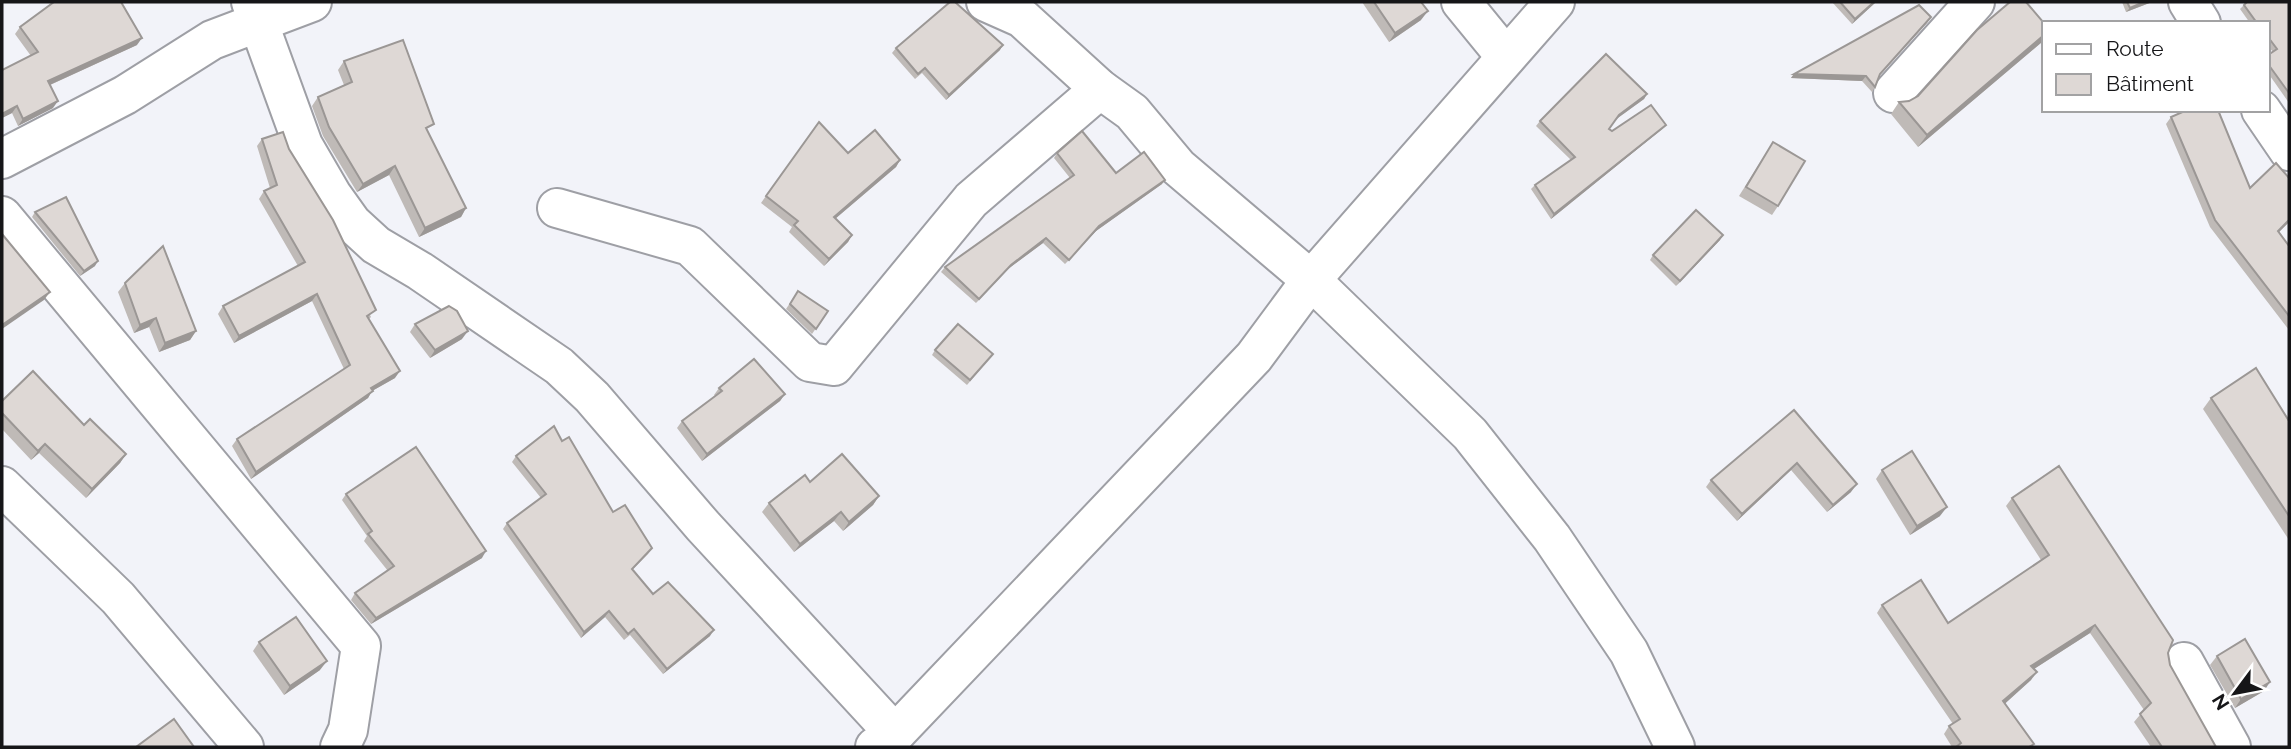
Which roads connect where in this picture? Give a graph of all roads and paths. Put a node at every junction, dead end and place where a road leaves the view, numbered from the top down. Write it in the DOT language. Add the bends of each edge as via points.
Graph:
graph roads {
  1 [pos="312,2"];
  2 [pos="986,2"];
  3 [pos="1461,2"];
  4 [pos="1555,2"];
  5 [pos="1975,2"];
  6 [pos="2188,2"];
  7 [pos="254,13"];
  8 [pos="2200,21"];
  9 [pos="1506,57"];
  10 [pos="1100,89"];
  11 [pos="1893,93"];
  12 [pos="2262,112"];
  13 [pos="2289,151"];
  14 [pos="2,159"];
  15 [pos="557,208"];
  16 [pos="2,216"];
  17 [pos="1311,280"];
  18 [pos="2,486"];
  19 [pos="2183,662"];
  20 [pos="885,740"];
  21 [pos="244,747"];
  22 [pos="340,747"];
  23 [pos="1675,747"];
  24 [pos="2231,747"];
  1 -- 7 [label="street"];
  2 -- 10 [label="street" via="1022,18"];
  3 -- 9 [label="street"];
  4 -- 9 [label="street"];
  5 -- 11 [label="street"];
  6 -- 8 [label="street"];
  7 -- 14 [label="street" via="125,95"];
  7 -- 20 [label="street" via="303,145 352,223 376,245 549,359 584,389"];
  9 -- 17 [label="street"];
  10 -- 15 [label="street" via="971,201 834,366 810,362 690,246"];
  10 -- 17 [label="street" via="1132,113 1178,167"];
  12 -- 13 [label="street"];
  16 -- 22 [label="street" via="361,646 348,730"];
  17 -- 20 [label="street" via="1254,357"];
  17 -- 23 [label="street" via="1470,434 1552,538 1629,652"];
  18 -- 21 [label="street" via="118,598"];
  19 -- 24 [label="street"];
}
